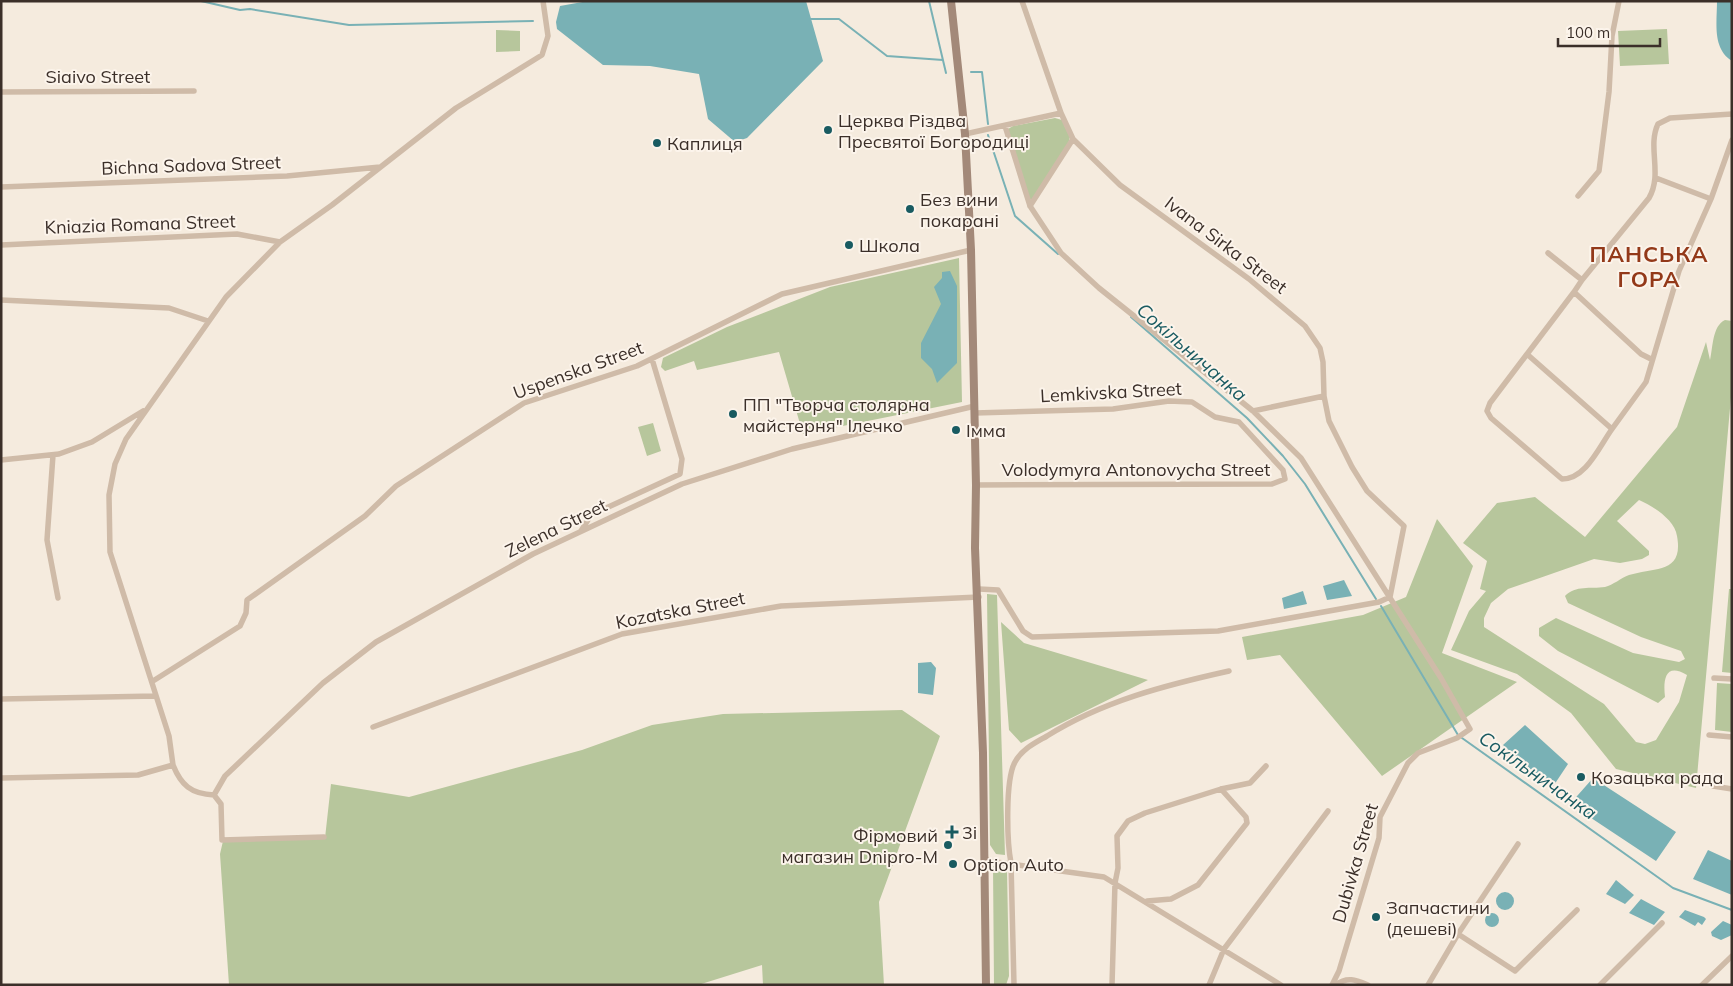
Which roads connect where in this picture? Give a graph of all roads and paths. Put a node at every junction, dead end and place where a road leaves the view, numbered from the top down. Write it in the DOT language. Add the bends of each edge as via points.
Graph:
graph roads {
  1 [pos="543,1"];
  2 [pos="952,1"];
  3 [pos="1022,1"];
  4 [pos="1619,1"];
  5 [pos="194,91"];
  6 [pos="1,92"];
  7 [pos="1061,113"];
  8 [pos="1732,114"];
  9 [pos="1005,126"];
  10 [pos="965,134"];
  11 [pos="1073,139"];
  12 [pos="1732,140"];
  13 [pos="382,166"];
  14 [pos="1656,178"];
  15 [pos="1,187"];
  16 [pos="1578,196"];
  17 [pos="1711,199"];
  18 [pos="1030,206"];
  19 [pos="280,242"];
  20 [pos="1,245"];
  21 [pos="971,250"];
  22 [pos="1548,254"];
  23 [pos="1582,280"];
  24 [pos="1574,292"];
  25 [pos="1,300"];
  26 [pos="208,321"];
  27 [pos="1528,355"];
  28 [pos="652,359"];
  29 [pos="1651,359"];
  30 [pos="1324,396"];
  31 [pos="146,408"];
  32 [pos="975,410"];
  33 [pos="1253,411"];
  34 [pos="1612,429"];
  35 [pos="53,456"];
  36 [pos="1,460"];
  37 [pos="1283,470"];
  38 [pos="680,474"];
  39 [pos="682,484"];
  40 [pos="976,485"];
  41 [pos="581,531"];
  42 [pos="979,593"];
  43 [pos="1390,597"];
  44 [pos="58,598"];
  45 [pos="1229,671"];
  46 [pos="1714,678"];
  47 [pos="1732,679"];
  48 [pos="153,681"];
  49 [pos="156,696"];
  50 [pos="1,699"];
  51 [pos="373,727"];
  52 [pos="1709,735"];
  53 [pos="1732,737"];
  54 [pos="172,765"];
  55 [pos="1266,766"];
  56 [pos="1,778"];
  57 [pos="1713,786"];
  58 [pos="1221,789"];
  59 [pos="1732,789"];
  60 [pos="214,795"];
  61 [pos="1328,810"];
  62 [pos="324,837"];
  63 [pos="1518,844"];
  64 [pos="985,858"];
  65 [pos="1012,863"];
  66 [pos="1115,883"];
  67 [pos="1145,901"];
  68 [pos="1578,910"];
  69 [pos="1662,923"];
  70 [pos="1458,934"];
  71 [pos="1224,949"];
  72 [pos="1732,956"];
  73 [pos="986,985"];
  74 [pos="1014,985"];
  75 [pos="1112,985"];
  76 [pos="1209,985"];
  77 [pos="1281,985"];
  78 [pos="1332,985"];
  79 [pos="1336,985"];
  80 [pos="1368,985"];
  81 [pos="1428,985"];
  82 [pos="1600,985"];
  83 [pos="1702,985"];
  1 -- 13 [label="street" via="548,36 542,55 456,108"];
  2 -- 10 [label="main road"];
  3 -- 7 [label="street, Ivana Sirka Street"];
  4 -- 16 [label="street" via="1612,36 1599,170"];
  5 -- 6 [label="street, Siaivo Street"];
  7 -- 9 [label="street"];
  7 -- 11 [label="street, Ivana Sirka Street"];
  8 -- 14 [label="street" via="1670,118 1658,124 1655,134"];
  9 -- 10 [label="street"];
  9 -- 18 [label="street"];
  10 -- 21 [label="main road"];
  11 -- 18 [label="street"];
  11 -- 30 [label="street, Ivana Sirka Street" via="1120,185 1249,279 1305,326 1320,348"];
  12 -- 17 [label="street"];
  13 -- 15 [label="street, Bichna Sadova Street" via="287,176"];
  13 -- 19 [label="street"];
  14 -- 17 [label="street"];
  14 -- 23 [label="street" via="1656,187 1649,198"];
  17 -- 29 [label="street" via="1679,271"];
  18 -- 33 [label="street" via="1061,253 1099,288"];
  19 -- 20 [label="street, Kniazia Romana Street" via="237,234"];
  19 -- 26 [label="street" via="226,297"];
  21 -- 28 [label="street, Uspenska Street" via="782,294"];
  21 -- 32 [label="main road"];
  22 -- 23 [label="street"];
  23 -- 24 [label="street"];
  24 -- 27 [label="street"];
  24 -- 29 [label="street" via="1640,354"];
  25 -- 26 [label="street" via="169,308"];
  26 -- 31 [label="street"];
  27 -- 34 [label="street"];
  27 -- 34 [label="street" via="1490,403 1486,411 1491,418 1562,479 1572,479 1581,472"];
  28 -- 38 [label="street" via="682,459"];
  28 -- 48 [label="street, Uspenska Street" via="524,404 482,429 396,486 365,516 247,600 240,626"];
  29 -- 34 [label="street" via="1646,382"];
  30 -- 33 [label="street"];
  30 -- 43 [label="street, Ivana Sirka Street" via="1329,421 1352,468 1367,491 1404,526"];
  31 -- 35 [label="street" via="92,442"];
  31 -- 48 [label="street" via="115,464 109,495 110,544 112,560"];
  32 -- 37 [label="street, Lemkivska Street" via="1113,409 1169,401 1192,402 1215,416 1239,422"];
  32 -- 39 [label="street, Zelena Street" via="792,449"];
  32 -- 40 [label="main road"];
  33 -- 43 [label="street" via="1301,458"];
  35 -- 36 [label="street"];
  35 -- 44 [label="street" via="47,540"];
  37 -- 40 [label="street, Volodymyra Antonovycha Street" via="1285,480 1272,484"];
  38 -- 39 [label="street"];
  38 -- 41 [label="street" via="591,514"];
  39 -- 41 [label="street, Zelena Street"];
  40 -- 42 [label="main road" via="975,548"];
  41 -- 60 [label="street, Zelena Street" via="376,642 323,683 225,776"];
  42 -- 43 [label="street, Kozatska Street" via="994,588 998,590 1023,631 1032,637 1218,631 1379,602"];
  42 -- 51 [label="street, Kozatska Street" via="781,606 622,634"];
  42 -- 64 [label="main road"];
  43 -- 78 [label="street, Dubivka Street" via="1470,729 1459,737 1418,753 1408,763 1393,790 1380,817 1379,838"];
  45 -- 65 [label="street" via="1168,685 1116,702 1069,722 1025,749 1015,761 1010,775 1008,848"];
  46 -- 47 [label="street"];
  48 -- 49 [label="street"];
  49 -- 50 [label="street"];
  49 -- 54 [label="street" via="169,736"];
  52 -- 53 [label="street"];
  54 -- 56 [label="street" via="138,775"];
  54 -- 60 [label="street" via="188,790"];
  55 -- 58 [label="street" via="1250,784"];
  57 -- 59 [label="street"];
  58 -- 66 [label="street" via="1128,821 1117,836"];
  58 -- 67 [label="street" via="1246,817 1247,824 1198,885 1171,899"];
  60 -- 62 [label="street" via="220,804 222,840"];
  61 -- 71 [label="street"];
  63 -- 70 [label="street"];
  64 -- 65 [label="street"];
  64 -- 73 [label="main road"];
  65 -- 66 [label="street" via="1104,877"];
  65 -- 74 [label="street"];
  66 -- 67 [label="street"];
  66 -- 75 [label="street"];
  67 -- 71 [label="street"];
  68 -- 70 [label="street" via="1515,971"];
  69 -- 82 [label="street"];
  70 -- 81 [label="street"];
  71 -- 76 [label="street"];
  71 -- 77 [label="street"];
  72 -- 83 [label="street"];
  79 -- 80 [label="street" via="1342,980 1354,979"];
}
